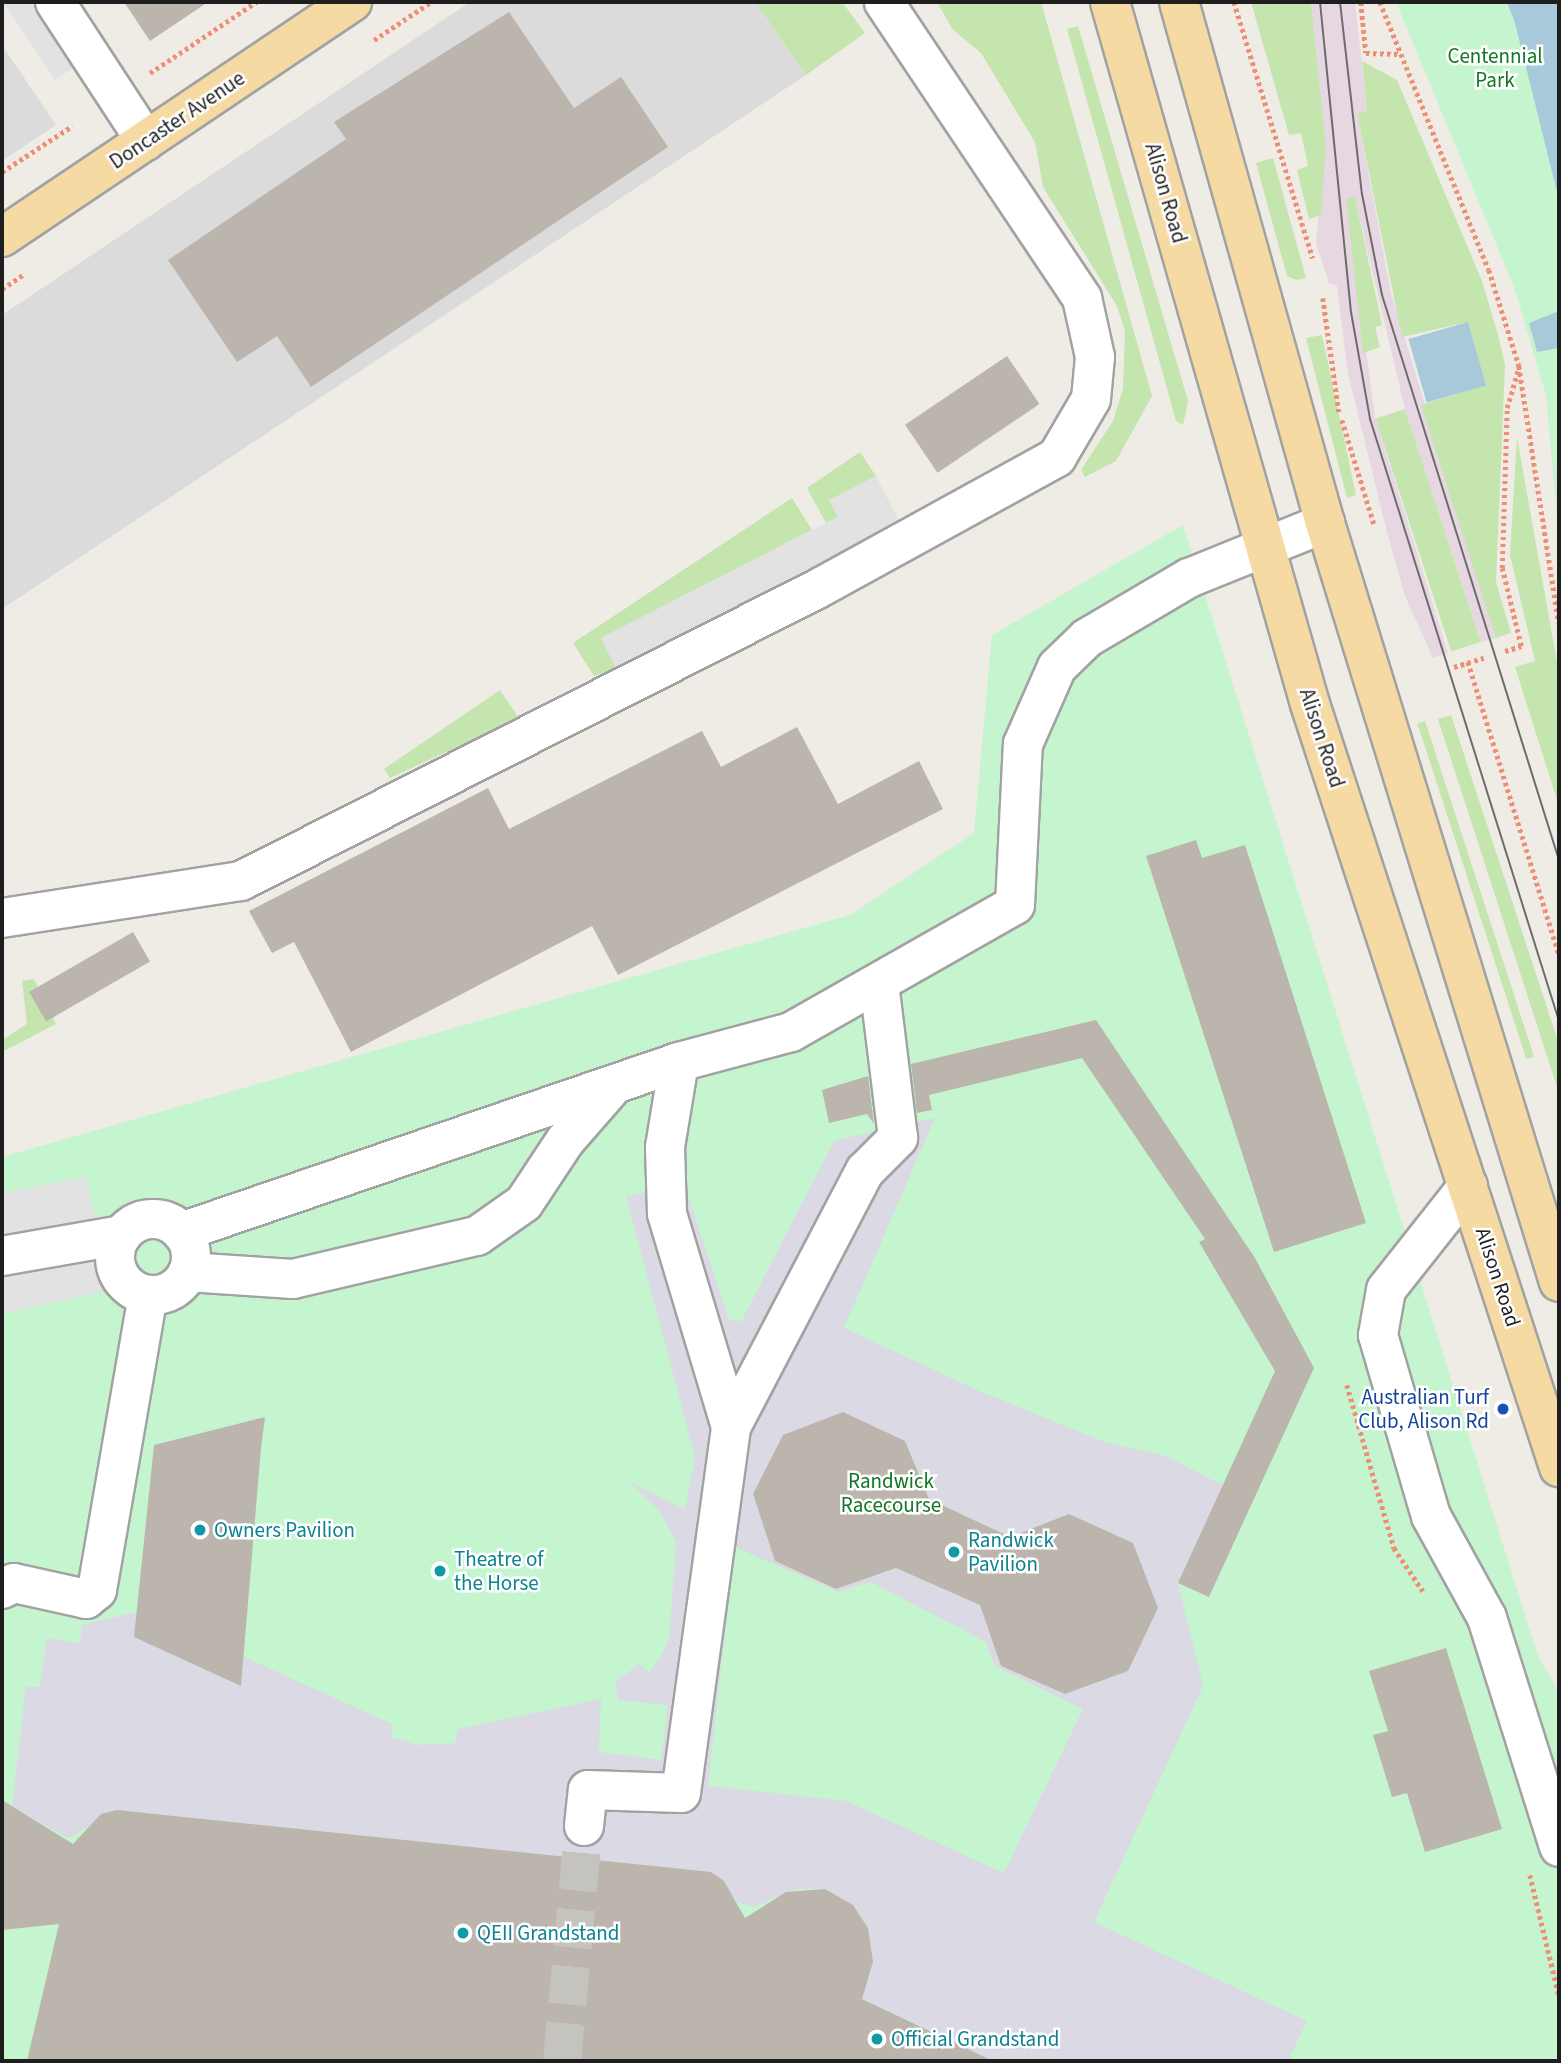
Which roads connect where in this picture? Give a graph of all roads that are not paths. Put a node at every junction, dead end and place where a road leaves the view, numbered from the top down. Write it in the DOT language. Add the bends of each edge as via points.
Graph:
graph roads {
  1 [pos="55,2"];
  2 [pos="352,2"];
  3 [pos="884,2"];
  4 [pos="1110,2"];
  5 [pos="1180,2"];
  6 [pos="146,141"];
  7 [pos="2,237"];
  8 [pos="1325,523"];
  9 [pos="1265,544"];
  10 [pos="2,918"];
  11 [pos="879,984"];
  12 [pos="680,1062"];
  13 [pos="614,1084"];
  14 [pos="1468,1186"];
  15 [pos="181,1232"];
  16 [pos="122,1235"];
  17 [pos="2,1256"];
  18 [pos="188,1272"];
  19 [pos="1559,1282"];
  20 [pos="148,1295"];
  21 [pos="731,1427"];
  22 [pos="1559,1467"];
  23 [pos="2,1589"];
  24 [pos="584,1826"];
  25 [pos="1544,1855"];
  1 -- 6 [label="street"];
  2 -- 6 [label="main road, Doncaster Avenue"];
  3 -- 10 [label="street" via="1082,298 1095,357 1091,399 1057,457 821,587 241,881"];
  4 -- 9 [label="main road, Alison Road"];
  5 -- 8 [label="main road"];
  6 -- 7 [label="main road, Doncaster Avenue"];
  8 -- 9 [label="street"];
  8 -- 19 [label="main road"];
  9 -- 11 [label="street" via="1125,614 1057,667 1023,744 1015,905"];
  9 -- 14 [label="main road, Alison Road" via="1310,704"];
  11 -- 12 [label="street" via="791,1032"];
  11 -- 21 [label="street" via="898,1138 865,1171"];
  12 -- 13 [label="street"];
  12 -- 21 [label="street" via="665,1147 667,1214"];
  13 -- 15 [label="street"];
  13 -- 18 [label="street" via="565,1141 524,1203 477,1236 293,1279"];
  14 -- 22 [label="main road, Alison Road"];
  14 -- 25 [label="street" via="1386,1290 1378,1335 1431,1516 1487,1618"];
  15 -- 16 [label="street" via="152,1219"];
  15 -- 18 [label="street" via="191,1251"];
  16 -- 17 [label="street"];
  16 -- 20 [label="street" via="118,1272"];
  18 -- 20 [label="street" via="173,1290"];
  20 -- 23 [label="street" via="97,1590 86,1599 14,1583"];
  21 -- 24 [label="street" via="681,1793 588,1790"];
}
